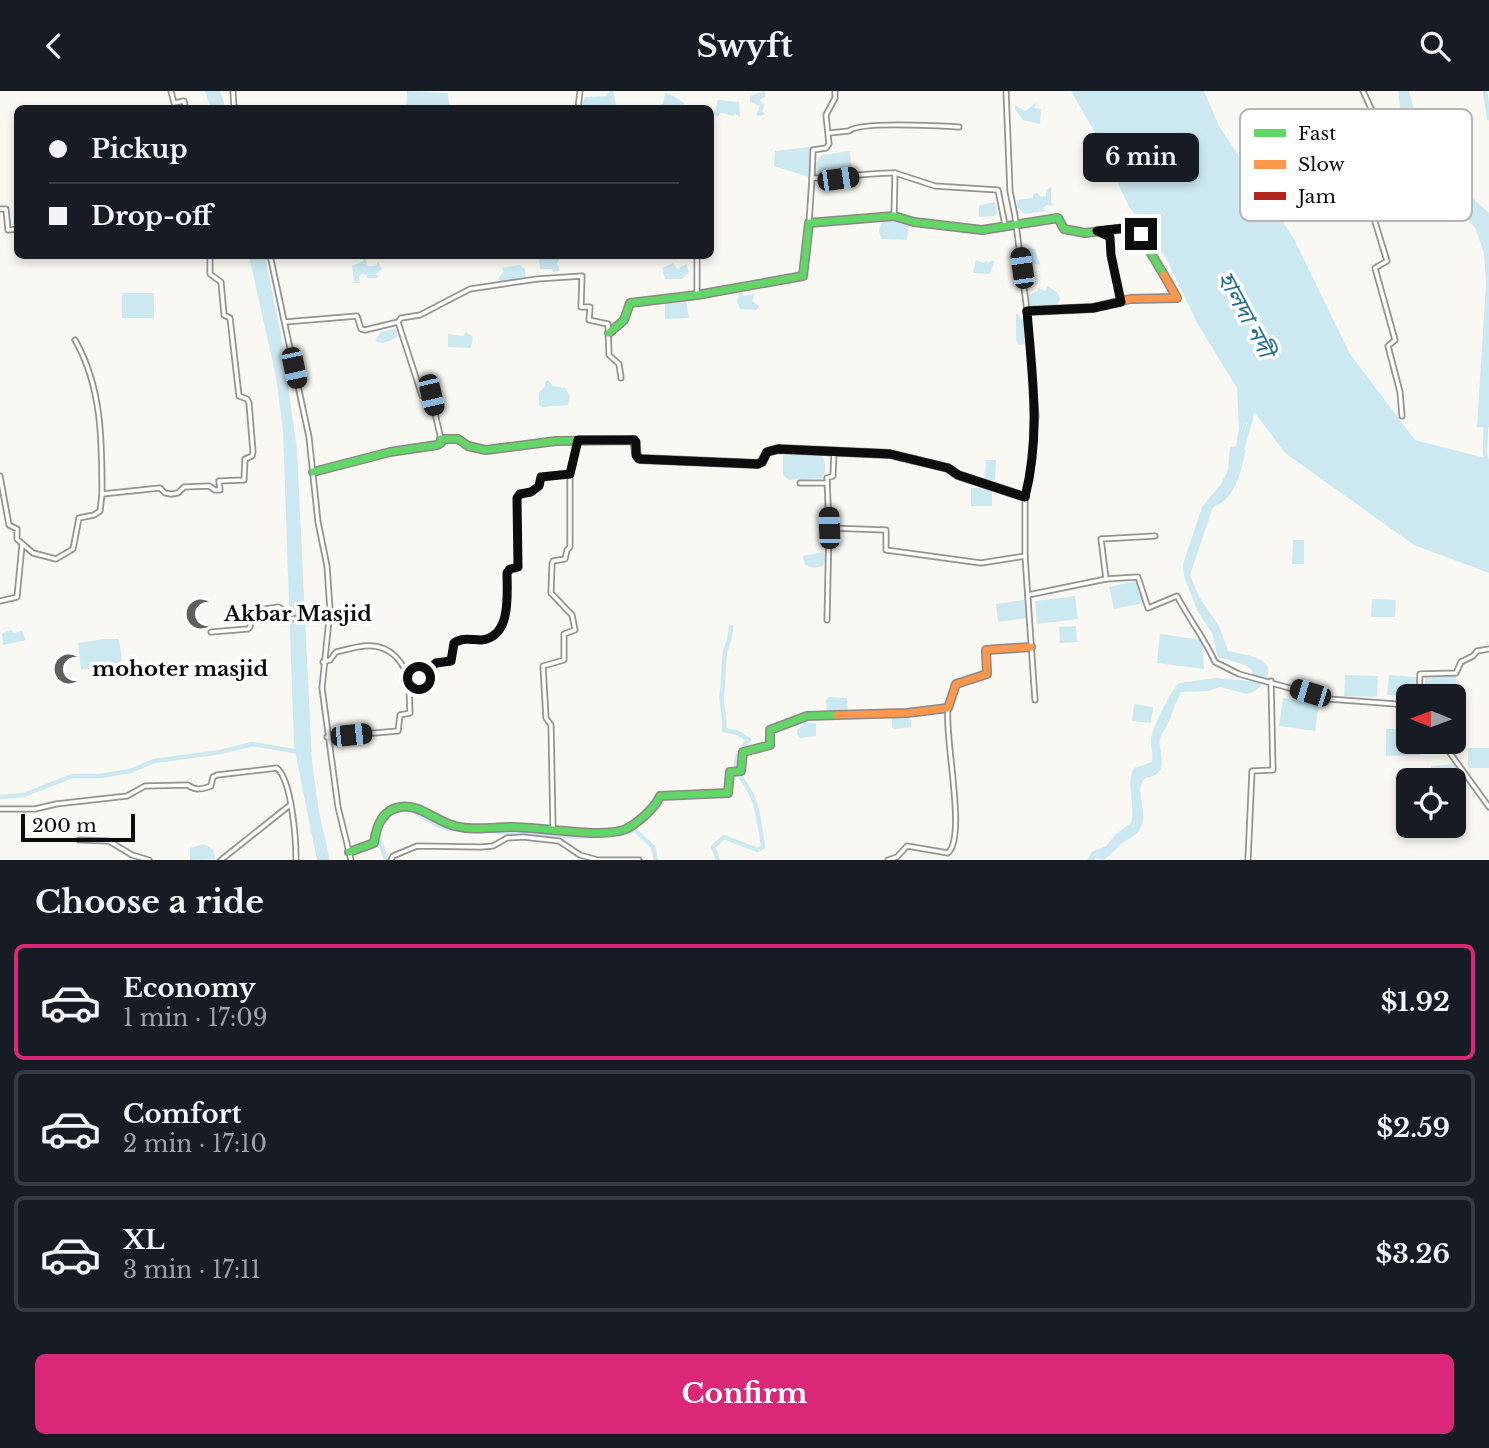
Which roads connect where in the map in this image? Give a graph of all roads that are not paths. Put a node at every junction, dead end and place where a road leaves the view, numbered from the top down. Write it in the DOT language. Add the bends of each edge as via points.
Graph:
graph roads {
  1 [pos="171,91"];
  2 [pos="835,91"];
  3 [pos="1006,91"];
  4 [pos="1363,91"];
  5 [pos="185,105"];
  6 [pos="1371,109"];
  7 [pos="959,127"];
  8 [pos="829,133"];
  9 [pos="895,173"];
  10 [pos="812,178"];
  11 [pos="0,209"];
  12 [pos="894,216"];
  13 [pos="1375,221"];
  14 [pos="809,223"];
  15 [pos="1016,224"];
  16 [pos="1005,225"];
  17 [pos="14,229"];
  18 [pos="1097,231"];
  19 [pos="210,259"];
  20 [pos="271,259"];
  21 [pos="697,259"];
  22 [pos="697,295"];
  23 [pos="1121,302"];
  24 [pos="1027,311"];
  25 [pos="285,322"];
  26 [pos="398,322"];
  27 [pos="609,333"];
  28 [pos="75,340"];
  29 [pos="621,379"];
  30 [pos="1402,417"];
  31 [pos="441,439"];
  32 [pos="578,440"];
  33 [pos="834,450"];
  34 [pos="313,473"];
  35 [pos="570,474"];
  36 [pos="0,476"];
  37 [pos="800,483"];
  38 [pos="827,483"];
  39 [pos="102,494"];
  40 [pos="1025,497"];
  41 [pos="829,528"];
  42 [pos="1155,536"];
  43 [pos="22,545"];
  44 [pos="1025,556"];
  45 [pos="1107,579"];
  46 [pos="1028,595"];
  47 [pos="0,601"];
  48 [pos="329,617"];
  49 [pos="827,620"];
  50 [pos="211,632"];
  51 [pos="1031,647"];
  52 [pos="1489,649"];
  53 [pos="323,661"];
  54 [pos="1271,681"];
  55 [pos="1420,684"];
  56 [pos="409,687"];
  57 [pos="1035,700"];
  58 [pos="1396,704"];
  59 [pos="948,708"];
  60 [pos="327,737"];
  61 [pos="1451,754"];
  62 [pos="290,806"];
  63 [pos="1489,807"];
  64 [pos="0,809"];
  65 [pos="553,828"];
  66 [pos="79,840"];
  67 [pos="350,856"];
  68 [pos="149,860"];
  69 [pos="221,860"];
  70 [pos="296,860"];
  71 [pos="391,860"];
  72 [pos="639,860"];
  73 [pos="888,860"];
  74 [pos="1248,860"];
  1 -- 5 [label="street" via="174,103 184,101"];
  2 -- 8 [label="street" via="825,115"];
  3 -- 15 [label="street" via="1010,191"];
  4 -- 6 [label="street"];
  7 -- 8 [label="street" via="861,125"];
  8 -- 10 [label="street" via="830,144 813,151"];
  9 -- 10 [label="street"];
  9 -- 12 [label="street"];
  9 -- 16 [label="street" via="935,186 998,190"];
  10 -- 14 [label="street"];
  11 -- 17 [label="street" via="8,213 8,230"];
  12 -- 14 [label="street"];
  12 -- 16 [label="street" via="970,230"];
  13 -- 30 [label="street" via="1387,261 1375,268 1395,340 1388,347"];
  14 -- 22 [label="street" via="803,276"];
  15 -- 16 [label="street"];
  15 -- 18 [label="street" via="1058,218 1064,229"];
  15 -- 24 [label="street"];
  18 -- 23 [label="street" via="1110,237"];
  18 -- 23 [label="street" via="1135,227 1177,298"];
  19 -- 39 [label="street" via="211,274 221,282 224,315 230,318 239,396 249,403 253,452 245,459 244,480 219,481 220,489 215,490 203,486 171,494 160,488"];
  20 -- 25 [label="street"];
  21 -- 22 [label="street"];
  22 -- 27 [label="street" via="630,303 624,320"];
  23 -- 24 [label="street"];
  24 -- 40 [label="street" via="1036,416"];
  25 -- 26 [label="street" via="357,316 365,330"];
  25 -- 34 [label="street"];
  26 -- 27 [label="street" via="470,289 582,276 581,307 590,307 589,320 608,324"];
  26 -- 31 [label="street" via="422,397 431,395"];
  27 -- 29 [label="street" via="609,355 619,365"];
  28 -- 39 [label="street" via="96,391"];
  31 -- 32 [label="street" via="458,439 486,450"];
  31 -- 34 [label="street" via="437,445"];
  32 -- 33 [label="street" via="634,440 639,459 714,463 758,464 767,452 778,449"];
  32 -- 35 [label="street"];
  33 -- 38 [label="street" via="833,476"];
  33 -- 40 [label="street" via="914,459"];
  34 -- 48 [label="street" via="328,571"];
  35 -- 56 [label="street" via="541,477 539,486 517,498 518,567 507,573 507,608 500,628 483,640 458,640 451,661 429,667"];
  35 -- 65 [label="street" via="570,547 565,559 552,562 551,593 572,615 575,630 564,634 564,660 542,666 546,718 551,725"];
  36 -- 43 [label="street" via="9,525 17,529"];
  37 -- 38 [label="street"];
  38 -- 41 [label="street"];
  39 -- 43 [label="street" via="100,511 79,518 73,549 64,555 56,559 41,556"];
  40 -- 44 [label="street"];
  41 -- 44 [label="street" via="886,530 886,550 981,563"];
  41 -- 49 [label="street"];
  42 -- 45 [label="street" via="1101,540"];
  43 -- 47 [label="street" via="17,597"];
  44 -- 46 [label="street"];
  45 -- 46 [label="street"];
  45 -- 54 [label="street" via="1138,577 1148,608 1177,597 1215,662 1239,674"];
  46 -- 51 [label="street"];
  48 -- 50 [label="street" via="284,619 279,607 254,610 250,629"];
  48 -- 53 [label="street"];
  51 -- 57 [label="street"];
  51 -- 59 [label="street" via="986,650 987,674 956,684"];
  52 -- 55 [label="street" via="1461,661 1456,673 1420,674"];
  53 -- 56 [label="street" via="336,652 361,646 385,649 406,670"];
  53 -- 60 [label="street"];
  54 -- 58 [label="street" via="1329,699"];
  54 -- 74 [label="street" via="1273,770 1252,771"];
  56 -- 60 [label="street" via="410,712 400,715 398,730"];
  59 -- 65 [label="street" via="792,720 770,730 770,745 743,752 741,771 730,772 728,793 660,796 656,805 625,829 594,833"];
  59 -- 73 [label="street" via="954,846 948,853 907,846"];
  60 -- 67 [label="street"];
  61 -- 63 [label="street"];
  62 -- 64 [label="street" via="278,768 217,775 211,786 200,789 145,786 127,796 35,809"];
  62 -- 69 [label="street"];
  62 -- 70 [label="street"];
  65 -- 67 [label="street" via="465,828 403,805 382,816 374,843"];
  66 -- 68 [label="street" via="109,841"];
  71 -- 72 [label="street" via="417,846 493,846 507,838 559,841 598,860"];
}
